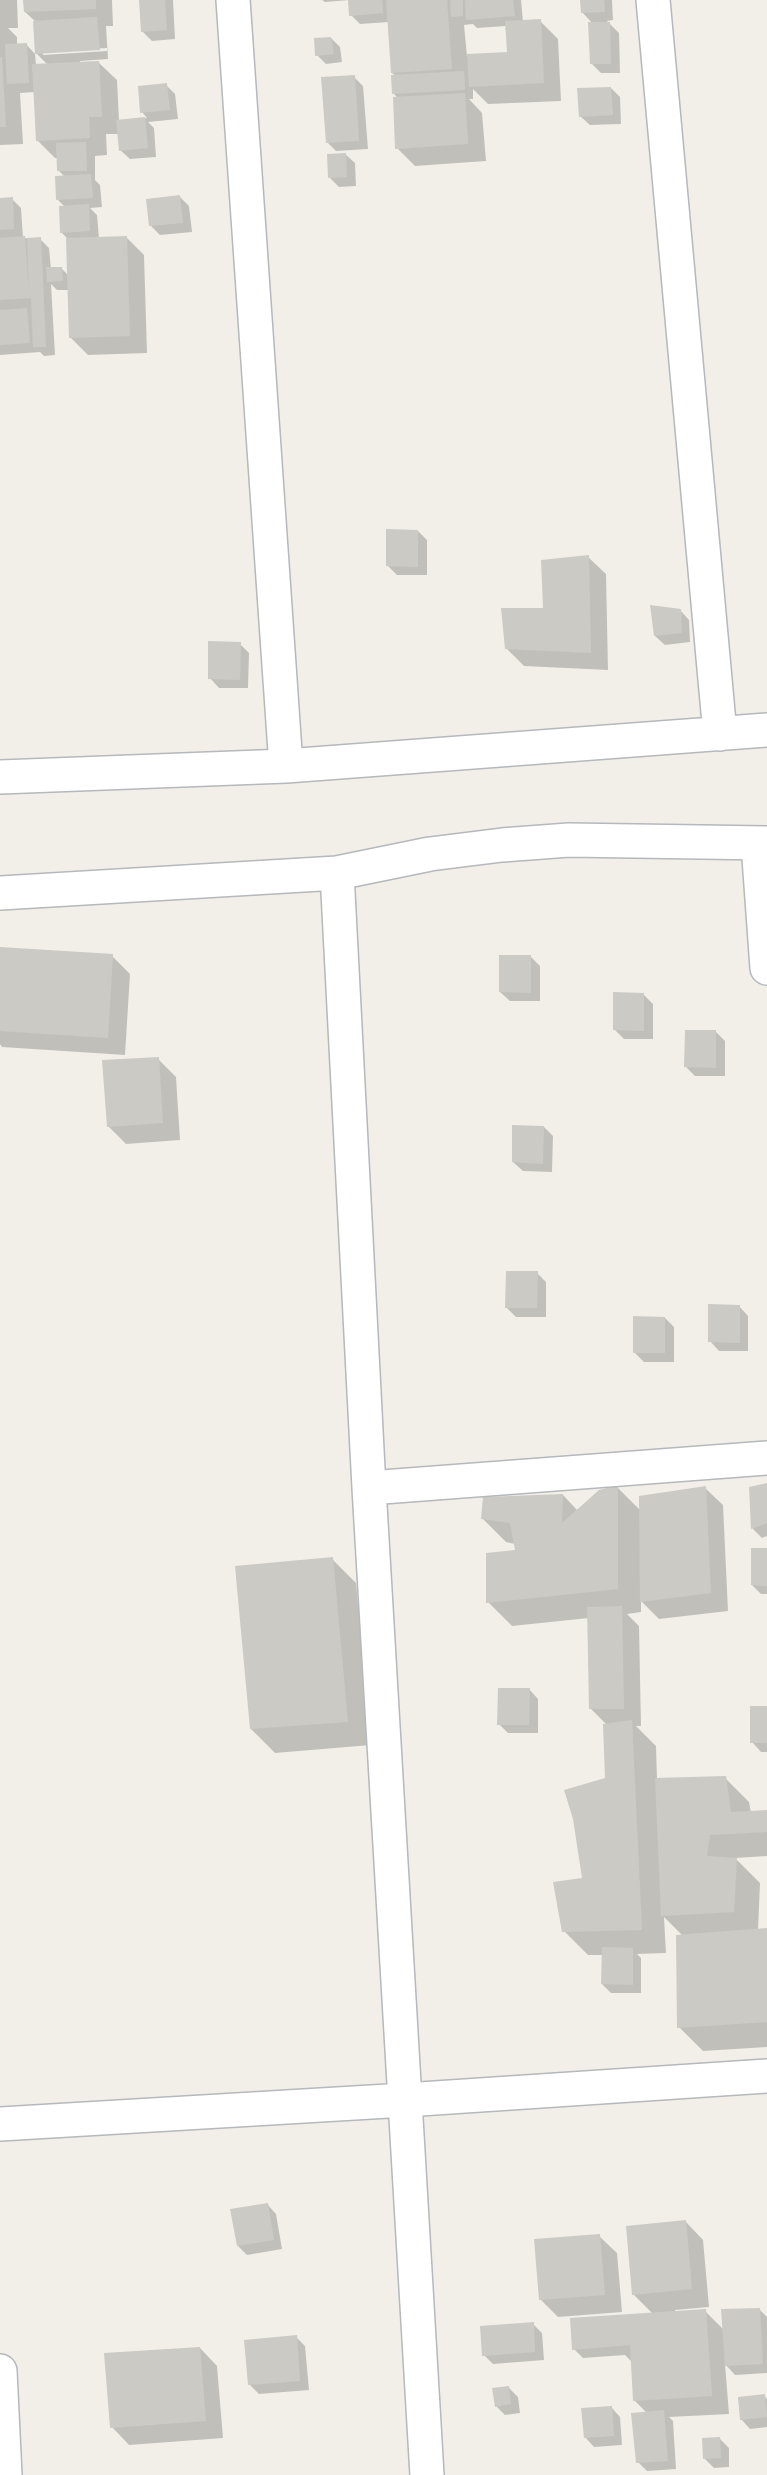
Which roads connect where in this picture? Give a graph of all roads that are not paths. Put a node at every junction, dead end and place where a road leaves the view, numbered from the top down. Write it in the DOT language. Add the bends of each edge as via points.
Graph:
graph roads {
  1 [pos="233,0"];
  2 [pos="653,0"];
  3 [pos="767,730"];
  4 [pos="720,734"];
  5 [pos="286,766"];
  6 [pos="0,777"];
  7 [pos="762,843"];
  8 [pos="337,873"];
  9 [pos="0,893"];
  10 [pos="767,968"];
  11 [pos="767,1458"];
  12 [pos="369,1488"];
  13 [pos="767,2076"];
  14 [pos="405,2100"];
  15 [pos="0,2124"];
  16 [pos="0,2371"];
  17 [pos="5,2475"];
  18 [pos="427,2475"];
  1 -- 5 [label="street"];
  2 -- 4 [label="street"];
  3 -- 4 [label="street"];
  4 -- 5 [label="street"];
  5 -- 6 [label="street"];
  7 -- 8 [label="street" via="546,841 430,854"];
  7 -- 10 [label="street"];
  8 -- 9 [label="street"];
  8 -- 12 [label="street"];
  11 -- 12 [label="street"];
  12 -- 14 [label="street"];
  13 -- 14 [label="street"];
  14 -- 15 [label="street"];
  14 -- 18 [label="street"];
  16 -- 17 [label="street"];
}
